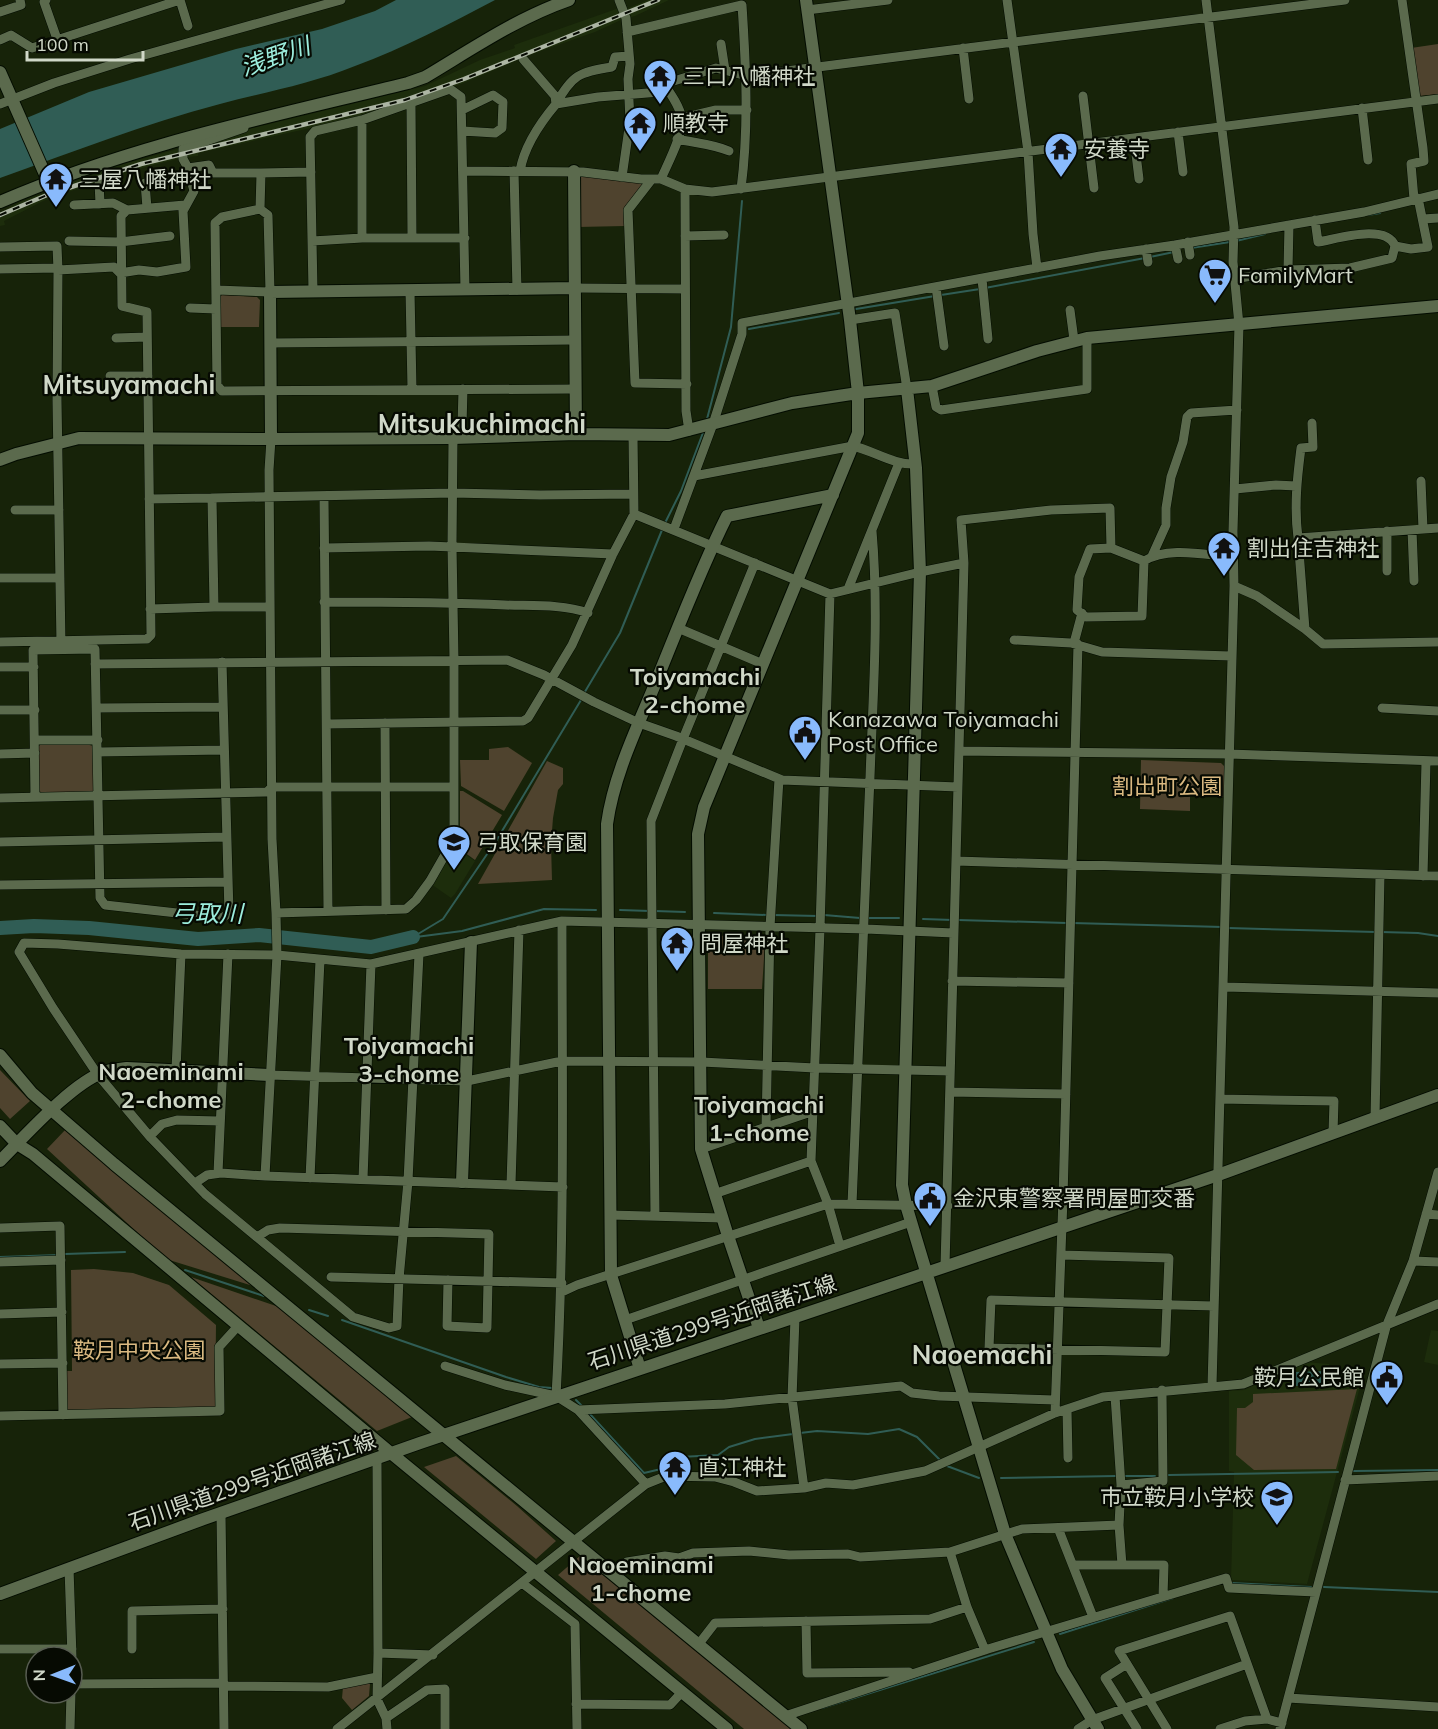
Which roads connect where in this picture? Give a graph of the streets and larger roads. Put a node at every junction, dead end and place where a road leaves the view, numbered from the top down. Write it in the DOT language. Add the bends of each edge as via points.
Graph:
graph roads {
  1 [pos="20,0"];
  2 [pos="46,0"];
  3 [pos="180,0"];
  4 [pos="340,0"];
  5 [pos="569,0"];
  6 [pos="619,0"];
  7 [pos="888,0"];
  8 [pos="1008,0"];
  9 [pos="1206,0"];
  10 [pos="1346,0"];
  11 [pos="1402,0"];
  12 [pos="806,5"];
  13 [pos="0,12"];
  14 [pos="1208,17"];
  15 [pos="188,26"];
  16 [pos="627,32"];
  17 [pos="57,39"];
  18 [pos="0,40"];
  19 [pos="1013,42"];
  20 [pos="721,44"];
  21 [pos="963,48"];
  22 [pos="629,57"];
  23 [pos="523,59"];
  24 [pos="816,66"];
  25 [pos="725,70"];
  26 [pos="0,72"];
  27 [pos="747,75"];
  28 [pos="664,84"];
  29 [pos="629,95"];
  30 [pos="1083,96"];
  31 [pos="12,99"];
  32 [pos="969,99"];
  33 [pos="1438,99"];
  34 [pos="1416,102"];
  35 [pos="0,104"];
  36 [pos="411,104"];
  37 [pos="556,104"];
  38 [pos="1362,108"];
  39 [pos="462,110"];
  40 [pos="747,110"];
  41 [pos="682,118"];
  42 [pos="362,120"];
  43 [pos="255,121"];
  44 [pos="1223,126"];
  45 [pos="462,131"];
  46 [pos="1178,132"];
  47 [pos="1134,138"];
  48 [pos="677,139"];
  49 [pos="1088,143"];
  50 [pos="729,151"];
  51 [pos="1028,152"];
  52 [pos="1368,160"];
  53 [pos="188,168"];
  54 [pos="463,171"];
  55 [pos="517,171"];
  56 [pos="574,171"];
  57 [pos="311,172"];
  58 [pos="1183,172"];
  59 [pos="261,173"];
  60 [pos="830,176"];
  61 [pos="622,177"];
  62 [pos="657,179"];
  63 [pos="1139,179"];
  64 [pos="48,181"];
  65 [pos="99,182"];
  66 [pos="145,183"];
  67 [pos="1095,188"];
  68 [pos="684,189"];
  69 [pos="741,189"];
  70 [pos="1438,194"];
  71 [pos="1417,201"];
  72 [pos="0,202"];
  73 [pos="100,204"];
  74 [pos="185,205"];
  75 [pos="74,206"];
  76 [pos="147,208"];
  77 [pos="260,209"];
  78 [pos="127,210"];
  79 [pos="1438,218"];
  80 [pos="1423,219"];
  81 [pos="1315,224"];
  82 [pos="1289,228"];
  83 [pos="724,235"];
  84 [pos="170,236"];
  85 [pos="685,236"];
  86 [pos="362,238"];
  87 [pos="412,238"];
  88 [pos="465,238"];
  89 [pos="1234,239"];
  90 [pos="69,241"];
  91 [pos="312,241"];
  92 [pos="120,242"];
  93 [pos="1175,246"];
  94 [pos="1395,246"];
  95 [pos="0,247"];
  96 [pos="1178,259"];
  97 [pos="1037,268"];
  98 [pos="0,269"];
  99 [pos="58,269"];
  100 [pos="1288,270"];
  101 [pos="120,273"];
  102 [pos="1234,279"];
  103 [pos="982,285"];
  104 [pos="575,288"];
  105 [pos="631,289"];
  106 [pos="686,289"];
  107 [pos="217,290"];
  108 [pos="465,290"];
  109 [pos="517,290"];
  110 [pos="313,291"];
  111 [pos="410,291"];
  112 [pos="270,292"];
  113 [pos="937,293"];
  114 [pos="848,304"];
  115 [pos="1438,306"];
  116 [pos="190,308"];
  117 [pos="216,309"];
  118 [pos="1070,310"];
  119 [pos="850,320"];
  120 [pos="1239,325"];
  121 [pos="147,337"];
  122 [pos="116,338"];
  123 [pos="988,339"];
  124 [pos="1081,339"];
  125 [pos="575,340"];
  126 [pos="410,342"];
  127 [pos="270,343"];
  128 [pos="944,346"];
  129 [pos="111,376"];
  130 [pos="148,376"];
  131 [pos="687,384"];
  132 [pos="932,386"];
  133 [pos="412,389"];
  134 [pos="463,389"];
  135 [pos="576,389"];
  136 [pos="907,389"];
  137 [pos="270,390"];
  138 [pos="858,393"];
  139 [pos="1237,410"];
  140 [pos="1312,423"];
  141 [pos="703,427"];
  142 [pos="576,434"];
  143 [pos="633,435"];
  144 [pos="149,437"];
  145 [pos="453,438"];
  146 [pos="271,439"];
  147 [pos="58,444"];
  148 [pos="853,446"];
  149 [pos="0,460"];
  150 [pos="899,463"];
  151 [pos="915,464"];
  152 [pos="694,476"];
  153 [pos="1421,481"];
  154 [pos="1296,486"];
  155 [pos="1234,489"];
  156 [pos="452,493"];
  157 [pos="633,494"];
  158 [pos="833,495"];
  159 [pos="270,496"];
  160 [pos="324,496"];
  161 [pos="212,498"];
  162 [pos="149,499"];
  163 [pos="15,510"];
  164 [pos="59,510"];
  165 [pos="634,514"];
  166 [pos="672,528"];
  167 [pos="1438,528"];
  168 [pos="1423,529"];
  169 [pos="1412,530"];
  170 [pos="872,531"];
  171 [pos="1387,531"];
  172 [pos="1298,538"];
  173 [pos="713,545"];
  174 [pos="452,546"];
  175 [pos="324,548"];
  176 [pos="1111,548"];
  177 [pos="613,554"];
  178 [pos="1233,557"];
  179 [pos="1148,558"];
  180 [pos="755,563"];
  181 [pos="964,563"];
  182 [pos="1387,571"];
  183 [pos="920,572"];
  184 [pos="0,578"];
  185 [pos="60,578"];
  186 [pos="797,580"];
  187 [pos="1414,581"];
  188 [pos="876,584"];
  189 [pos="1234,586"];
  190 [pos="848,589"];
  191 [pos="830,594"];
  192 [pos="324,602"];
  193 [pos="453,602"];
  194 [pos="214,607"];
  195 [pos="270,607"];
  196 [pos="150,609"];
  197 [pos="588,613"];
  198 [pos="1082,613"];
  199 [pos="678,628"];
  200 [pos="1305,629"];
  201 [pos="1014,640"];
  202 [pos="0,642"];
  203 [pos="1438,642"];
  204 [pos="1076,644"];
  205 [pos="61,645"];
  206 [pos="721,646"];
  207 [pos="1232,656"];
  208 [pos="454,660"];
  209 [pos="326,661"];
  210 [pos="222,662"];
  211 [pos="270,662"];
  212 [pos="95,664"];
  213 [pos="763,664"];
  214 [pos="0,667"];
  215 [pos="34,667"];
  216 [pos="552,678"];
  217 [pos="223,707"];
  218 [pos="97,708"];
  219 [pos="1382,708"];
  220 [pos="0,710"];
  221 [pos="35,710"];
  222 [pos="1438,711"];
  223 [pos="454,721"];
  224 [pos="385,723"];
  225 [pos="639,723"];
  226 [pos="327,724"];
  227 [pos="683,739"];
  228 [pos="35,740"];
  229 [pos="98,740"];
  230 [pos="224,750"];
  231 [pos="959,751"];
  232 [pos="98,752"];
  233 [pos="35,753"];
  234 [pos="1074,753"];
  235 [pos="0,754"];
  236 [pos="1229,754"];
  237 [pos="725,757"];
  238 [pos="1438,761"];
  239 [pos="1426,762"];
  240 [pos="779,779"];
  241 [pos="824,782"];
  242 [pos="870,784"];
  243 [pos="914,785"];
  244 [pos="272,787"];
  245 [pos="327,787"];
  246 [pos="385,787"];
  247 [pos="454,787"];
  248 [pos="958,787"];
  249 [pos="225,793"];
  250 [pos="98,796"];
  251 [pos="35,797"];
  252 [pos="0,798"];
  253 [pos="226,837"];
  254 [pos="99,840"];
  255 [pos="0,842"];
  256 [pos="956,861"];
  257 [pos="1072,866"];
  258 [pos="1226,870"];
  259 [pos="1380,875"];
  260 [pos="1424,876"];
  261 [pos="1438,876"];
  262 [pos="228,882"];
  263 [pos="100,884"];
  264 [pos="0,885"];
  265 [pos="386,910"];
  266 [pos="328,911"];
  267 [pos="276,917"];
  268 [pos="820,920"];
  269 [pos="562,921"];
  270 [pos="607,923"];
  271 [pos="770,923"];
  272 [pos="652,924"];
  273 [pos="699,925"];
  274 [pos="866,926"];
  275 [pos="519,930"];
  276 [pos="909,931"];
  277 [pos="953,933"];
  278 [pos="471,942"];
  279 [pos="276,951"];
  280 [pos="181,954"];
  281 [pos="228,954"];
  282 [pos="419,954"];
  283 [pos="320,960"];
  284 [pos="371,964"];
  285 [pos="952,981"];
  286 [pos="1069,983"];
  287 [pos="1224,987"];
  288 [pos="1377,992"];
  289 [pos="1438,993"];
  290 [pos="0,1055"];
  291 [pos="562,1061"];
  292 [pos="608,1061"];
  293 [pos="654,1061"];
  294 [pos="702,1062"];
  295 [pos="767,1065"];
  296 [pos="815,1068"];
  297 [pos="857,1068"];
  298 [pos="906,1069"];
  299 [pos="176,1070"];
  300 [pos="515,1070"];
  301 [pos="950,1071"];
  302 [pos="222,1072"];
  303 [pos="98,1075"];
  304 [pos="269,1075"];
  305 [pos="316,1076"];
  306 [pos="368,1077"];
  307 [pos="414,1079"];
  308 [pos="467,1081"];
  309 [pos="950,1092"];
  310 [pos="1066,1094"];
  311 [pos="1438,1095"];
  312 [pos="1220,1099"];
  313 [pos="52,1109"];
  314 [pos="814,1111"];
  315 [pos="1375,1118"];
  316 [pos="220,1120"];
  317 [pos="0,1126"];
  318 [pos="766,1127"];
  319 [pos="1333,1133"];
  320 [pos="150,1136"];
  321 [pos="17,1144"];
  322 [pos="701,1149"];
  323 [pos="0,1161"];
  324 [pos="811,1161"];
  325 [pos="1438,1172"];
  326 [pos="219,1173"];
  327 [pos="1218,1175"];
  328 [pos="265,1176"];
  329 [pos="310,1178"];
  330 [pos="363,1179"];
  331 [pos="408,1181"];
  332 [pos="462,1182"];
  333 [pos="195,1183"];
  334 [pos="511,1184"];
  335 [pos="563,1187"];
  336 [pos="714,1194"];
  337 [pos="828,1204"];
  338 [pos="852,1204"];
  339 [pos="906,1205"];
  340 [pos="948,1206"];
  341 [pos="1426,1214"];
  342 [pos="610,1215"];
  343 [pos="1438,1215"];
  344 [pos="655,1216"];
  345 [pos="722,1218"];
  346 [pos="911,1222"];
  347 [pos="0,1228"];
  348 [pos="1062,1228"];
  349 [pos="403,1232"];
  350 [pos="728,1236"];
  351 [pos="257,1237"];
  352 [pos="840,1246"];
  353 [pos="1061,1255"];
  354 [pos="61,1260"];
  355 [pos="1413,1261"];
  356 [pos="0,1262"];
  357 [pos="1438,1262"];
  358 [pos="945,1266"];
  359 [pos="927,1272"];
  360 [pos="611,1275"];
  361 [pos="331,1277"];
  362 [pos="399,1279"];
  363 [pos="742,1279"];
  364 [pos="448,1280"];
  365 [pos="488,1281"];
  366 [pos="562,1288"];
  367 [pos="1059,1302"];
  368 [pos="1168,1305"];
  369 [pos="1438,1305"];
  370 [pos="1215,1306"];
  371 [pos="62,1312"];
  372 [pos="0,1314"];
  373 [pos="795,1318"];
  374 [pos="625,1320"];
  375 [pos="239,1325"];
  376 [pos="1386,1327"];
  377 [pos="759,1328"];
  378 [pos="1057,1350"];
  379 [pos="63,1363"];
  380 [pos="0,1364"];
  381 [pos="446,1366"];
  382 [pos="640,1368"];
  383 [pos="1212,1386"];
  384 [pos="1162,1390"];
  385 [pos="556,1396"];
  386 [pos="1115,1396"];
  387 [pos="964,1397"];
  388 [pos="792,1398"];
  389 [pos="1055,1400"];
  390 [pos="1067,1409"];
  391 [pos="580,1410"];
  392 [pos="1055,1413"];
  393 [pos="63,1414"];
  394 [pos="0,1416"];
  395 [pos="444,1436"];
  396 [pos="980,1446"];
  397 [pos="392,1454"];
  398 [pos="1068,1458"];
  399 [pos="377,1459"];
  400 [pos="1438,1476"];
  401 [pos="1120,1479"];
  402 [pos="1345,1480"];
  403 [pos="646,1484"];
  404 [pos="804,1488"];
  405 [pos="221,1513"];
  406 [pos="1119,1525"];
  407 [pos="1058,1528"];
  408 [pos="1005,1534"];
  409 [pos="572,1543"];
  410 [pos="950,1552"];
  411 [pos="627,1562"];
  412 [pos="1073,1565"];
  413 [pos="1122,1565"];
  414 [pos="69,1568"];
  415 [pos="535,1572"];
  416 [pos="522,1583"];
  417 [pos="1316,1592"];
  418 [pos="0,1594"];
  419 [pos="1163,1596"];
  420 [pos="967,1607"];
  421 [pos="223,1609"];
  422 [pos="1093,1617"];
  423 [pos="806,1621"];
  424 [pos="1046,1632"];
  425 [pos="72,1645"];
  426 [pos="698,1645"];
  427 [pos="0,1649"];
  428 [pos="132,1649"];
  429 [pos="24,1650"];
  430 [pos="985,1650"];
  431 [pos="378,1653"];
  432 [pos="433,1655"];
  433 [pos="1127,1664"];
  434 [pos="1247,1664"];
  435 [pos="917,1672"];
  436 [pos="377,1677"];
  437 [pos="84,1684"];
  438 [pos="224,1684"];
  439 [pos="682,1692"];
  440 [pos="1288,1698"];
  441 [pos="377,1699"];
  442 [pos="1149,1699"];
  443 [pos="576,1704"];
  444 [pos="71,1705"];
  445 [pos="1438,1707"];
  446 [pos="1123,1708"];
  447 [pos="785,1716"];
  448 [pos="386,1718"];
  449 [pos="1268,1719"];
  450 [pos="1095,1724"];
  451 [pos="1281,1726"];
  452 [pos="70,1729"];
  453 [pos="224,1729"];
  454 [pos="337,1729"];
  455 [pos="387,1729"];
  456 [pos="445,1729"];
  457 [pos="577,1729"];
  458 [pos="727,1729"];
  459 [pos="801,1729"];
  460 [pos="1078,1729"];
  461 [pos="1137,1729"];
  462 [pos="1166,1729"];
  463 [pos="1220,1729"];
  1 -- 13 [label="street" via="21,5"];
  2 -- 17 [label="street"];
  3 -- 15 [label="street"];
  3 -- 17 [label="street"];
  4 -- 31 [label="street" via="190,41"];
  5 -- 43 [label="street" via="520,21 425,77"];
  6 -- 16 [label="street"];
  7 -- 12 [label="street"];
  8 -- 19 [label="street"];
  9 -- 14 [label="street"];
  10 -- 14 [label="street"];
  11 -- 34 [label="street"];
  12 -- 24 [label="street"];
  14 -- 19 [label="street"];
  14 -- 44 [label="street"];
  16 -- 22 [label="street"];
  16 -- 27 [label="street" via="742,5"];
  17 -- 18 [label="street" via="32,48 10,35"];
  19 -- 21 [label="street"];
  19 -- 51 [label="street"];
  20 -- 25 [label="street"];
  21 -- 24 [label="street"];
  21 -- 32 [label="street"];
  22 -- 29 [label="street"];
  22 -- 37 [label="street" via="615,57 612,67 586,71 566,85"];
  23 -- 37 [label="street" via="555,96"];
  24 -- 27 [label="street"];
  24 -- 60 [label="street"];
  25 -- 27 [label="street"];
  25 -- 28 [label="street" via="716,68"];
  26 -- 31 [label="street"];
  27 -- 40 [label="street"];
  28 -- 29 [label="street" via="660,92"];
  28 -- 41 [label="street"];
  29 -- 37 [label="street"];
  29 -- 61 [label="street" via="630,121"];
  30 -- 49 [label="street"];
  31 -- 35 [label="street"];
  31 -- 64 [label="street"];
  33 -- 34 [label="street"];
  34 -- 38 [label="street"];
  34 -- 71 [label="street" via="1424,160 1411,164"];
  36 -- 39 [label="street" via="450,89 461,97"];
  36 -- 42 [label="street"];
  36 -- 87 [label="street"];
  37 -- 55 [label="street" via="542,122"];
  38 -- 44 [label="street"];
  38 -- 52 [label="street"];
  39 -- 45 [label="street"];
  39 -- 45 [label="street" via="492,95 503,102 502,128 495,133"];
  40 -- 41 [label="street" via="716,110"];
  40 -- 69 [label="street"];
  41 -- 48 [label="street"];
  42 -- 57 [label="street" via="315,131 310,137"];
  42 -- 86 [label="street"];
  43 -- 53 [label="street" via="183,149"];
  43 -- 64 [label="street" via="161,144"];
  44 -- 46 [label="street"];
  44 -- 89 [label="street"];
  45 -- 54 [label="street"];
  46 -- 47 [label="street"];
  46 -- 58 [label="street"];
  47 -- 49 [label="street"];
  47 -- 63 [label="street"];
  48 -- 50 [label="street"];
  48 -- 62 [label="street"];
  49 -- 51 [label="street"];
  49 -- 67 [label="street"];
  51 -- 60 [label="street"];
  51 -- 97 [label="street"];
  53 -- 59 [label="street" via="209,165 213,173"];
  53 -- 74 [label="street" via="194,191"];
  54 -- 55 [label="street"];
  54 -- 88 [label="street"];
  55 -- 56 [label="street"];
  55 -- 109 [label="street"];
  56 -- 61 [label="street"];
  56 -- 104 [label="street"];
  57 -- 59 [label="street"];
  57 -- 91 [label="street"];
  59 -- 77 [label="street"];
  60 -- 69 [label="street"];
  60 -- 114 [label="street"];
  61 -- 62 [label="street"];
  62 -- 68 [label="street"];
  62 -- 105 [label="street" via="628,210"];
  64 -- 72 [label="street"];
  65 -- 73 [label="street"];
  66 -- 76 [label="street"];
  68 -- 69 [label="street"];
  68 -- 85 [label="street"];
  70 -- 71 [label="street"];
  71 -- 80 [label="street"];
  71 -- 81 [label="street"];
  73 -- 75 [label="street"];
  73 -- 78 [label="street" via="113,203"];
  74 -- 76 [label="street"];
  74 -- 101 [label="street" via="186,267"];
  76 -- 78 [label="street"];
  77 -- 107 [label="street" via="222,217 215,224"];
  77 -- 112 [label="street" via="268,215"];
  78 -- 92 [label="street" via="121,216"];
  79 -- 80 [label="street"];
  80 -- 94 [label="street" via="1428,247"];
  81 -- 82 [label="street"];
  81 -- 94 [label="street" via="1318,242 1375,233 1388,236"];
  82 -- 89 [label="street"];
  82 -- 100 [label="street"];
  83 -- 85 [label="street"];
  84 -- 92 [label="street"];
  85 -- 106 [label="street"];
  86 -- 87 [label="street"];
  86 -- 91 [label="street"];
  87 -- 88 [label="street"];
  88 -- 108 [label="street"];
  89 -- 93 [label="street"];
  89 -- 102 [label="street"];
  90 -- 92 [label="street"];
  91 -- 110 [label="street"];
  92 -- 101 [label="street"];
  93 -- 96 [label="street"];
  93 -- 97 [label="street" via="1147,255 1100,256"];
  94 -- 100 [label="street" via="1392,258 1350,268"];
  95 -- 99 [label="street" via="57,246"];
  97 -- 103 [label="street"];
  98 -- 99 [label="street"];
  99 -- 101 [label="street" via="114,267"];
  99 -- 147 [label="street"];
  100 -- 102 [label="street"];
  101 -- 121 [label="street" via="122,306 147,312"];
  102 -- 120 [label="street"];
  103 -- 113 [label="street"];
  103 -- 123 [label="street"];
  104 -- 105 [label="street"];
  104 -- 109 [label="street"];
  104 -- 125 [label="street"];
  105 -- 106 [label="street"];
  105 -- 131 [label="street" via="635,383"];
  106 -- 131 [label="street"];
  107 -- 112 [label="street"];
  107 -- 117 [label="street"];
  108 -- 109 [label="street"];
  108 -- 111 [label="street"];
  110 -- 111 [label="street"];
  110 -- 112 [label="street"];
  111 -- 126 [label="street"];
  112 -- 127 [label="street"];
  113 -- 114 [label="street"];
  113 -- 128 [label="street"];
  114 -- 119 [label="street"];
  114 -- 141 [label="street" via="742,322 742,334"];
  115 -- 120 [label="street"];
  116 -- 117 [label="street"];
  117 -- 137 [label="street" via="217,385 222,391"];
  118 -- 124 [label="street"];
  119 -- 136 [label="street" via="895,313"];
  119 -- 138 [label="street"];
  120 -- 124 [label="street"];
  120 -- 139 [label="street"];
  121 -- 122 [label="street"];
  121 -- 130 [label="street"];
  124 -- 132 [label="street"];
  124 -- 132 [label="street" via="1087,389 941,410 936,407"];
  125 -- 126 [label="street"];
  125 -- 135 [label="street"];
  126 -- 127 [label="street"];
  126 -- 133 [label="street"];
  127 -- 137 [label="street"];
  129 -- 130 [label="street"];
  130 -- 144 [label="street"];
  131 -- 141 [label="street" via="686,411"];
  132 -- 136 [label="street"];
  133 -- 134 [label="street"];
  133 -- 137 [label="street"];
  134 -- 135 [label="street"];
  134 -- 145 [label="street" via="462,426"];
  135 -- 142 [label="street"];
  136 -- 138 [label="street"];
  136 -- 151 [label="street"];
  137 -- 146 [label="street"];
  138 -- 141 [label="street" via="792,403"];
  138 -- 148 [label="street" via="858,433"];
  139 -- 155 [label="street"];
  139 -- 179 [label="street" via="1191,412 1171,477 1166,525"];
  140 -- 154 [label="street" via="1313,447 1301,448"];
  141 -- 143 [label="street" via="669,435"];
  141 -- 152 [label="street"];
  142 -- 143 [label="street"];
  142 -- 145 [label="street"];
  143 -- 157 [label="street"];
  144 -- 146 [label="street"];
  144 -- 147 [label="street" via="80,438"];
  144 -- 162 [label="street"];
  145 -- 146 [label="street"];
  145 -- 156 [label="street"];
  146 -- 159 [label="street"];
  147 -- 149 [label="street"];
  147 -- 164 [label="street"];
  148 -- 150 [label="street"];
  148 -- 152 [label="street"];
  148 -- 158 [label="street"];
  150 -- 151 [label="street"];
  150 -- 170 [label="street"];
  151 -- 183 [label="street"];
  152 -- 166 [label="street"];
  153 -- 168 [label="street"];
  154 -- 155 [label="street"];
  154 -- 172 [label="street" via="1294,513"];
  155 -- 178 [label="street"];
  156 -- 157 [label="street"];
  156 -- 160 [label="street"];
  156 -- 174 [label="street"];
  157 -- 165 [label="street"];
  158 -- 173 [label="street" via="727,516"];
  158 -- 186 [label="street"];
  159 -- 160 [label="street"];
  159 -- 161 [label="street"];
  159 -- 195 [label="street"];
  160 -- 175 [label="street"];
  161 -- 162 [label="street"];
  161 -- 194 [label="street"];
  162 -- 196 [label="street"];
  163 -- 164 [label="street"];
  164 -- 185 [label="street"];
  165 -- 166 [label="street"];
  165 -- 177 [label="street"];
  166 -- 173 [label="street"];
  167 -- 168 [label="street"];
  168 -- 169 [label="street"];
  169 -- 171 [label="street"];
  169 -- 187 [label="street"];
  170 -- 188 [label="street"];
  170 -- 190 [label="street"];
  171 -- 172 [label="street"];
  171 -- 182 [label="street"];
  172 -- 200 [label="street"];
  173 -- 180 [label="street"];
  173 -- 199 [label="street"];
  174 -- 175 [label="street"];
  174 -- 177 [label="street"];
  174 -- 193 [label="street"];
  175 -- 192 [label="street"];
  176 -- 179 [label="street"];
  176 -- 181 [label="street" via="1110,508 961,520"];
  176 -- 198 [label="street" via="1090,549 1079,577 1077,610"];
  177 -- 197 [label="street"];
  178 -- 179 [label="street" via="1181,553"];
  178 -- 189 [label="street"];
  179 -- 198 [label="street" via="1142,616 1086,617"];
  180 -- 186 [label="street"];
  180 -- 206 [label="street"];
  181 -- 183 [label="street"];
  181 -- 231 [label="street"];
  183 -- 188 [label="street"];
  183 -- 243 [label="street"];
  184 -- 185 [label="street"];
  185 -- 205 [label="street"];
  186 -- 191 [label="street"];
  186 -- 213 [label="street"];
  188 -- 190 [label="street"];
  188 -- 242 [label="street"];
  189 -- 200 [label="street" via="1257,596"];
  189 -- 207 [label="street"];
  190 -- 191 [label="street"];
  191 -- 241 [label="street"];
  192 -- 193 [label="street"];
  192 -- 209 [label="street"];
  193 -- 197 [label="street" via="546,606"];
  193 -- 208 [label="street"];
  194 -- 195 [label="street"];
  194 -- 196 [label="street"];
  195 -- 211 [label="street"];
  196 -- 205 [label="street" via="151,635 147,639"];
  197 -- 216 [label="street"];
  198 -- 204 [label="street"];
  199 -- 206 [label="street"];
  199 -- 225 [label="street"];
  200 -- 203 [label="street" via="1323,644"];
  201 -- 204 [label="street"];
  202 -- 205 [label="street"];
  204 -- 207 [label="street" via="1102,652"];
  204 -- 234 [label="street"];
  205 -- 212 [label="street" via="96,649"];
  205 -- 215 [label="street" via="33,650"];
  206 -- 213 [label="street"];
  206 -- 227 [label="street"];
  207 -- 236 [label="street"];
  208 -- 209 [label="street"];
  208 -- 216 [label="street" via="507,660"];
  208 -- 223 [label="street"];
  209 -- 211 [label="street"];
  209 -- 226 [label="street"];
  210 -- 211 [label="street"];
  210 -- 212 [label="street"];
  210 -- 217 [label="street"];
  211 -- 244 [label="street"];
  212 -- 218 [label="street"];
  213 -- 237 [label="street"];
  214 -- 215 [label="street"];
  215 -- 221 [label="street"];
  216 -- 223 [label="street" via="523,721"];
  216 -- 225 [label="street"];
  217 -- 218 [label="street"];
  217 -- 230 [label="street"];
  218 -- 229 [label="street"];
  219 -- 222 [label="street"];
  220 -- 221 [label="street"];
  221 -- 228 [label="street"];
  223 -- 224 [label="street"];
  223 -- 247 [label="street"];
  224 -- 226 [label="street"];
  224 -- 246 [label="street"];
  225 -- 227 [label="street"];
  225 -- 270 [label="street" via="610,801"];
  226 -- 245 [label="street"];
  227 -- 237 [label="street"];
  227 -- 272 [label="street" via="651,821"];
  228 -- 229 [label="street"];
  228 -- 233 [label="street"];
  229 -- 232 [label="street"];
  230 -- 232 [label="street"];
  230 -- 249 [label="street"];
  231 -- 234 [label="street"];
  231 -- 248 [label="street"];
  232 -- 250 [label="street"];
  233 -- 235 [label="street"];
  233 -- 251 [label="street"];
  234 -- 236 [label="street"];
  234 -- 257 [label="street"];
  236 -- 239 [label="street"];
  236 -- 258 [label="street"];
  237 -- 240 [label="street"];
  237 -- 273 [label="street" via="704,807 698,834"];
  238 -- 239 [label="street"];
  239 -- 260 [label="street"];
  240 -- 241 [label="street"];
  240 -- 271 [label="street"];
  241 -- 242 [label="street"];
  241 -- 268 [label="street"];
  242 -- 243 [label="street"];
  242 -- 274 [label="street"];
  243 -- 248 [label="street"];
  243 -- 276 [label="street"];
  244 -- 245 [label="street"];
  244 -- 249 [label="street" via="267,792"];
  244 -- 267 [label="street"];
  245 -- 246 [label="street"];
  245 -- 266 [label="street"];
  246 -- 247 [label="street"];
  246 -- 265 [label="street"];
  247 -- 265 [label="street" via="454,839 443,860 411,905"];
  248 -- 256 [label="street"];
  249 -- 250 [label="street"];
  249 -- 253 [label="street"];
  250 -- 251 [label="street"];
  250 -- 254 [label="street"];
  251 -- 252 [label="street"];
  253 -- 254 [label="street"];
  253 -- 262 [label="street"];
  254 -- 255 [label="street"];
  254 -- 263 [label="street"];
  256 -- 257 [label="street"];
  256 -- 277 [label="street"];
  257 -- 258 [label="street"];
  257 -- 286 [label="street"];
  258 -- 259 [label="street"];
  258 -- 287 [label="street"];
  259 -- 260 [label="street"];
  259 -- 288 [label="street"];
  260 -- 261 [label="street"];
  262 -- 263 [label="street"];
  262 -- 263 [label="street" via="229,913 222,918 105,905 100,898"];
  263 -- 264 [label="street"];
  265 -- 266 [label="street"];
  266 -- 267 [label="street"];
  267 -- 279 [label="street"];
  268 -- 271 [label="street"];
  268 -- 274 [label="street"];
  268 -- 296 [label="street"];
  269 -- 270 [label="street"];
  269 -- 275 [label="street"];
  269 -- 291 [label="street"];
  270 -- 272 [label="street"];
  270 -- 292 [label="street"];
  271 -- 273 [label="street"];
  271 -- 295 [label="street"];
  272 -- 273 [label="street"];
  272 -- 293 [label="street"];
  273 -- 294 [label="street"];
  274 -- 276 [label="street"];
  274 -- 297 [label="street"];
  275 -- 278 [label="street"];
  275 -- 300 [label="street"];
  276 -- 277 [label="street"];
  276 -- 298 [label="street"];
  277 -- 285 [label="street"];
  278 -- 282 [label="street"];
  278 -- 308 [label="street"];
  279 -- 281 [label="street"];
  279 -- 283 [label="street"];
  279 -- 304 [label="street"];
  280 -- 281 [label="street"];
  280 -- 299 [label="street"];
  280 -- 303 [label="street" via="24,943 19,952"];
  281 -- 302 [label="street"];
  282 -- 284 [label="street"];
  282 -- 307 [label="street"];
  283 -- 284 [label="street"];
  283 -- 305 [label="street"];
  284 -- 306 [label="street"];
  285 -- 286 [label="street"];
  285 -- 301 [label="street"];
  286 -- 310 [label="street"];
  287 -- 288 [label="street"];
  287 -- 312 [label="street"];
  288 -- 289 [label="street"];
  288 -- 315 [label="street"];
  290 -- 313 [label="street" via="32,1093"];
  291 -- 292 [label="street"];
  291 -- 300 [label="street"];
  291 -- 335 [label="street"];
  292 -- 293 [label="street"];
  292 -- 342 [label="street"];
  293 -- 294 [label="street"];
  293 -- 344 [label="street"];
  294 -- 295 [label="street"];
  294 -- 322 [label="street"];
  295 -- 296 [label="street"];
  295 -- 318 [label="street"];
  296 -- 297 [label="street"];
  296 -- 314 [label="street"];
  297 -- 298 [label="street"];
  297 -- 338 [label="street"];
  298 -- 301 [label="street"];
  298 -- 339 [label="street" via="902,1185"];
  299 -- 302 [label="street"];
  299 -- 303 [label="street" via="127,1068"];
  300 -- 308 [label="street"];
  300 -- 334 [label="street"];
  301 -- 309 [label="street"];
  302 -- 304 [label="street"];
  302 -- 316 [label="street"];
  303 -- 313 [label="street" via="86,1080"];
  303 -- 320 [label="street"];
  304 -- 305 [label="street"];
  304 -- 328 [label="street"];
  305 -- 306 [label="street"];
  305 -- 329 [label="street"];
  306 -- 307 [label="street"];
  306 -- 330 [label="street"];
  307 -- 308 [label="street"];
  307 -- 331 [label="street"];
  308 -- 332 [label="street"];
  309 -- 310 [label="street"];
  309 -- 340 [label="street"];
  310 -- 348 [label="street"];
  311 -- 315 [label="street, 石川県道299号近岡諸江線"];
  312 -- 319 [label="street" via="1334,1101"];
  312 -- 327 [label="street"];
  313 -- 321 [label="street"];
  313 -- 395 [label="street"];
  314 -- 318 [label="street"];
  314 -- 324 [label="street"];
  315 -- 319 [label="street, 石川県道299号近岡諸江線"];
  316 -- 320 [label="street" via="177,1120 162,1124"];
  316 -- 326 [label="street"];
  317 -- 321 [label="street"];
  318 -- 322 [label="street"];
  319 -- 327 [label="street, 石川県道299号近岡諸江線"];
  320 -- 333 [label="street"];
  321 -- 323 [label="street"];
  321 -- 375 [label="street"];
  322 -- 336 [label="street"];
  324 -- 336 [label="street"];
  324 -- 337 [label="street"];
  325 -- 341 [label="street"];
  326 -- 328 [label="street"];
  326 -- 333 [label="street"];
  327 -- 348 [label="street, 石川県道299号近岡諸江線"];
  327 -- 370 [label="street"];
  328 -- 329 [label="street"];
  329 -- 330 [label="street"];
  330 -- 331 [label="street"];
  331 -- 332 [label="street"];
  331 -- 349 [label="street"];
  332 -- 334 [label="street"];
  333 -- 351 [label="street"];
  334 -- 335 [label="street"];
  335 -- 366 [label="street"];
  336 -- 345 [label="street"];
  337 -- 338 [label="street"];
  337 -- 350 [label="street"];
  337 -- 352 [label="street"];
  338 -- 339 [label="street"];
  339 -- 340 [label="street"];
  339 -- 346 [label="street"];
  340 -- 358 [label="street"];
  341 -- 343 [label="street"];
  341 -- 355 [label="street"];
  342 -- 344 [label="street"];
  342 -- 360 [label="street"];
  344 -- 345 [label="street"];
  345 -- 350 [label="street"];
  346 -- 352 [label="street"];
  346 -- 359 [label="street"];
  347 -- 354 [label="street" via="60,1226"];
  348 -- 353 [label="street"];
  348 -- 358 [label="street, 石川県道299号近岡諸江線"];
  349 -- 351 [label="street" via="280,1227"];
  349 -- 362 [label="street"];
  349 -- 365 [label="street" via="489,1234"];
  350 -- 360 [label="street"];
  350 -- 363 [label="street"];
  351 -- 362 [label="street" via="353,1317 389,1328 397,1326"];
  352 -- 363 [label="street"];
  353 -- 367 [label="street"];
  353 -- 368 [label="street" via="1169,1258"];
  354 -- 356 [label="street"];
  354 -- 371 [label="street"];
  355 -- 357 [label="street"];
  355 -- 376 [label="street"];
  358 -- 359 [label="street, 石川県道299号近岡諸江線"];
  359 -- 373 [label="street, 石川県道299号近岡諸江線"];
  359 -- 387 [label="street"];
  360 -- 366 [label="street"];
  360 -- 374 [label="street"];
  361 -- 362 [label="street"];
  362 -- 364 [label="street"];
  363 -- 374 [label="street"];
  363 -- 377 [label="street"];
  364 -- 365 [label="street"];
  364 -- 365 [label="street" via="447,1326 487,1328"];
  365 -- 366 [label="street"];
  366 -- 385 [label="street"];
  367 -- 368 [label="street"];
  367 -- 378 [label="street"];
  367 -- 378 [label="street" via="991,1300 989,1348"];
  368 -- 370 [label="street"];
  368 -- 378 [label="street" via="1166,1352"];
  369 -- 376 [label="street"];
  370 -- 383 [label="street"];
  371 -- 372 [label="street"];
  371 -- 379 [label="street"];
  373 -- 377 [label="street, 石川県道299号近岡諸江線"];
  373 -- 388 [label="street"];
  374 -- 382 [label="street"];
  375 -- 393 [label="street" via="219,1347 220,1411"];
  375 -- 397 [label="street"];
  376 -- 383 [label="street" via="1243,1384"];
  376 -- 402 [label="street"];
  377 -- 382 [label="street, 石川県道299号近岡諸江線"];
  378 -- 389 [label="street"];
  379 -- 380 [label="street"];
  379 -- 393 [label="street"];
  381 -- 385 [label="street"];
  382 -- 385 [label="street, 石川県道299号近岡諸江線"];
  383 -- 384 [label="street"];
  384 -- 386 [label="street"];
  384 -- 401 [label="street" via="1163,1481"];
  385 -- 391 [label="street"];
  385 -- 395 [label="street, 石川県道299号近岡諸江線"];
  386 -- 390 [label="street"];
  386 -- 401 [label="street"];
  387 -- 388 [label="street" via="912,1393 901,1386"];
  387 -- 389 [label="street"];
  387 -- 396 [label="street"];
  388 -- 391 [label="street"];
  388 -- 404 [label="street"];
  389 -- 392 [label="street"];
  390 -- 392 [label="street"];
  390 -- 398 [label="street"];
  391 -- 403 [label="street"];
  392 -- 396 [label="street"];
  393 -- 394 [label="street"];
  395 -- 397 [label="street, 石川県道299号近岡諸江線"];
  395 -- 409 [label="street"];
  396 -- 404 [label="street" via="924,1472 853,1485 826,1483"];
  396 -- 408 [label="street"];
  397 -- 399 [label="street, 石川県道299号近岡諸江線"];
  397 -- 415 [label="street"];
  399 -- 405 [label="street, 石川県道299号近岡諸江線"];
  399 -- 431 [label="street"];
  400 -- 402 [label="street"];
  401 -- 406 [label="street"];
  402 -- 417 [label="street"];
  403 -- 404 [label="street" via="666,1476 715,1477 757,1491"];
  403 -- 409 [label="street"];
  405 -- 414 [label="street, 石川県道299号近岡諸江線"];
  405 -- 421 [label="street"];
  406 -- 407 [label="street"];
  406 -- 413 [label="street"];
  407 -- 408 [label="street"];
  407 -- 412 [label="street"];
  408 -- 410 [label="street"];
  408 -- 424 [label="street"];
  409 -- 415 [label="street"];
  409 -- 426 [label="street"];
  410 -- 411 [label="street" via="860,1557 748,1551"];
  410 -- 420 [label="street"];
  412 -- 413 [label="street"];
  412 -- 422 [label="street"];
  413 -- 419 [label="street" via="1164,1565"];
  414 -- 418 [label="street, 石川県道299号近岡諸江線"];
  414 -- 425 [label="street"];
  415 -- 416 [label="street"];
  415 -- 439 [label="street"];
  416 -- 432 [label="street"];
  416 -- 443 [label="street" via="574,1624"];
  417 -- 419 [label="street" via="1228,1588 1226,1578"];
  417 -- 440 [label="street"];
  419 -- 422 [label="street"];
  420 -- 423 [label="street" via="930,1619"];
  420 -- 430 [label="street"];
  421 -- 428 [label="street" via="132,1611"];
  421 -- 438 [label="street"];
  422 -- 424 [label="street"];
  423 -- 426 [label="street" via="715,1623"];
  423 -- 435 [label="street" via="807,1673"];
  424 -- 430 [label="street"];
  424 -- 450 [label="street" via="1062,1669"];
  426 -- 447 [label="street"];
  427 -- 429 [label="street"];
  430 -- 435 [label="street"];
  431 -- 432 [label="street"];
  431 -- 436 [label="street"];
  432 -- 441 [label="street"];
  433 -- 434 [label="street" via="1119,1651 1230,1616"];
  433 -- 442 [label="street"];
  433 -- 446 [label="street" via="1105,1678"];
  434 -- 442 [label="street"];
  434 -- 449 [label="street"];
  435 -- 447 [label="street"];
  436 -- 438 [label="street" via="328,1687"];
  436 -- 441 [label="street"];
  437 -- 438 [label="street"];
  438 -- 453 [label="street"];
  439 -- 443 [label="street" via="670,1705"];
  439 -- 458 [label="street"];
  440 -- 445 [label="street"];
  440 -- 451 [label="street"];
  441 -- 448 [label="street"];
  441 -- 454 [label="street"];
  442 -- 446 [label="street"];
  442 -- 462 [label="street"];
  443 -- 457 [label="street"];
  444 -- 452 [label="street"];
  446 -- 450 [label="street"];
  446 -- 461 [label="street"];
  447 -- 459 [label="street"];
  448 -- 455 [label="street"];
  448 -- 456 [label="street" via="426,1690 445,1689"];
  449 -- 451 [label="street"];
  449 -- 463 [label="street"];
  450 -- 460 [label="street"];
}
